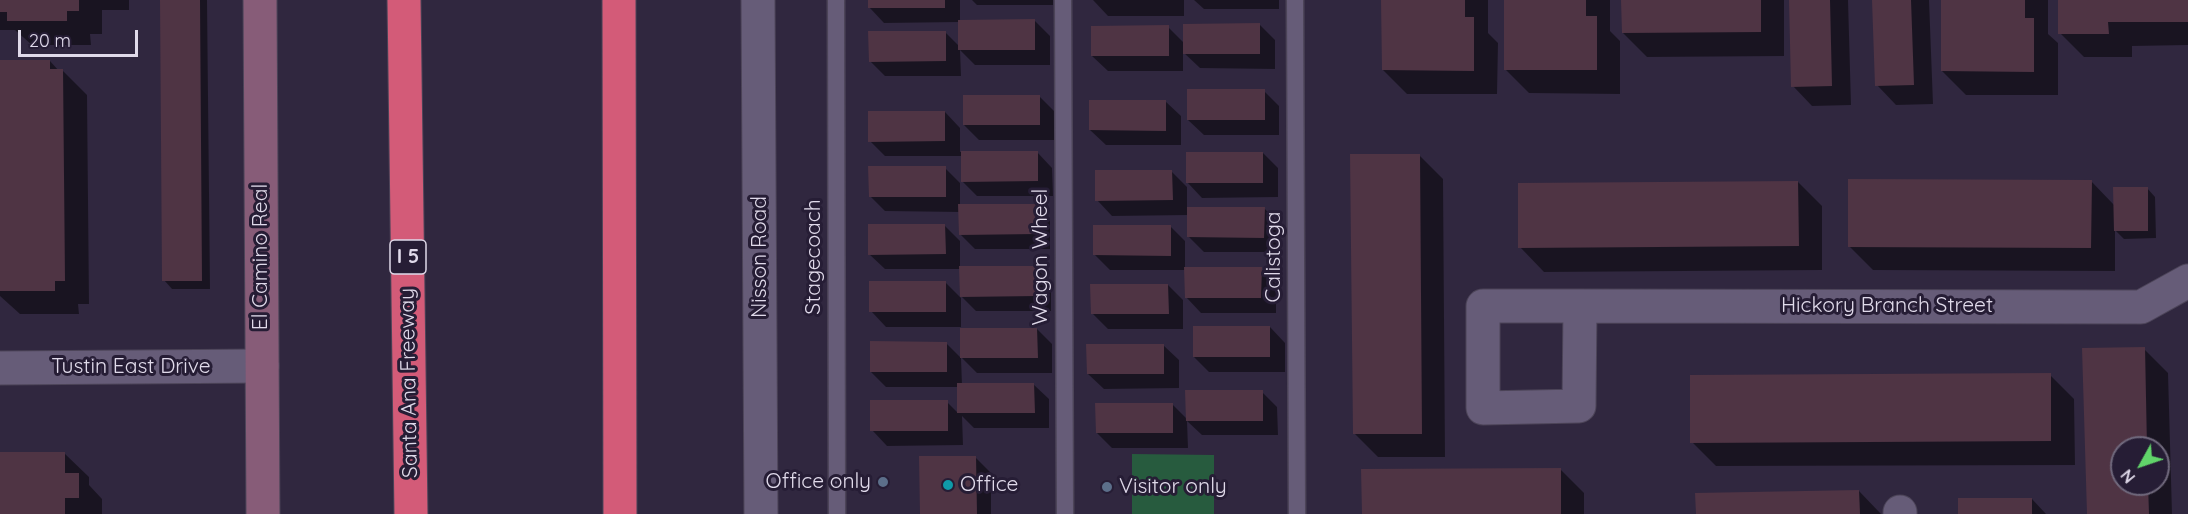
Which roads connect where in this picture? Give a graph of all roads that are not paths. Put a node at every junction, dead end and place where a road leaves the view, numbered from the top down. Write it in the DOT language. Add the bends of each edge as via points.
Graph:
graph roads {
  1 [pos="260,0"];
  2 [pos="404,0"];
  3 [pos="619,0"];
  4 [pos="758,0"];
  5 [pos="836,0"];
  6 [pos="1063,0"];
  7 [pos="1295,0"];
  8 [pos="2185,289"];
  9 [pos="1580,306"];
  10 [pos="262,366"];
  11 [pos="0,368"];
  12 [pos="263,514"];
  13 [pos="411,514"];
  14 [pos="620,514"];
  15 [pos="761,514"];
  16 [pos="837,514"];
  17 [pos="1065,514"];
  18 [pos="1297,514"];
  1 -- 10 [label="main road, El Camino Real"];
  2 -- 13 [label="highway, Santa Ana Freeway / I 5"];
  3 -- 14 [label="highway"];
  4 -- 15 [label="street, Nisson Road"];
  5 -- 16 [label="lane, Stagecoach"];
  6 -- 17 [label="lane, Wagon Wheel"];
  7 -- 18 [label="lane, Calistoga"];
  8 -- 9 [label="street, Hickory Branch Street" via="2141,307"];
  10 -- 11 [label="street, Tustin East Drive"];
  10 -- 12 [label="main road, El Camino Real"];
}
